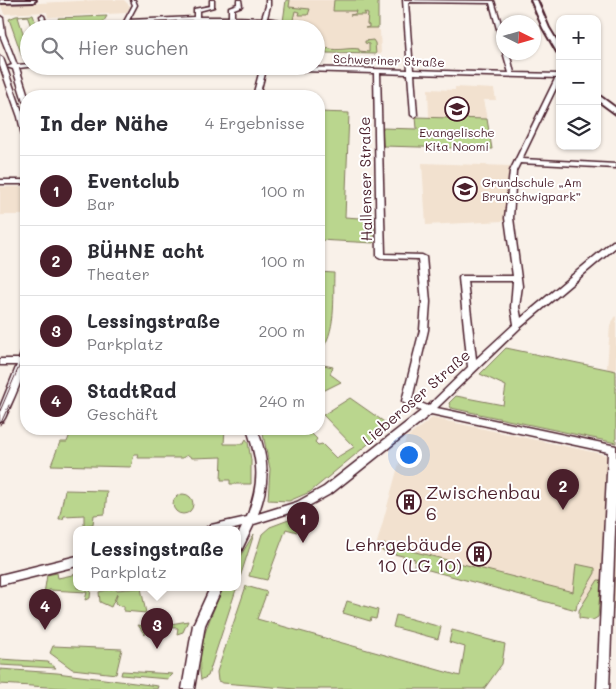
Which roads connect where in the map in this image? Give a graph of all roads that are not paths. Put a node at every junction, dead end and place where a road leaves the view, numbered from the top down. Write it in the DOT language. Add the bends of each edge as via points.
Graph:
graph roads {
  1 [pos="33,0"];
  2 [pos="133,0"];
  3 [pos="194,0"];
  4 [pos="199,0"];
  5 [pos="212,0"];
  6 [pos="239,0"];
  7 [pos="268,0"];
  8 [pos="534,0"];
  9 [pos="0,1"];
  10 [pos="42,16"];
  11 [pos="496,16"];
  12 [pos="0,18"];
  13 [pos="197,18"];
  14 [pos="232,19"];
  15 [pos="44,20"];
  16 [pos="127,20"];
  17 [pos="162,20"];
  18 [pos="264,20"];
  19 [pos="275,20"];
  20 [pos="556,44"];
  21 [pos="0,58"];
  22 [pos="508,60"];
  23 [pos="20,66"];
  24 [pos="6,67"];
  25 [pos="325,69"];
  26 [pos="377,71"];
  27 [pos="410,72"];
  28 [pos="262,75"];
  29 [pos="512,75"];
  30 [pos="556,78"];
  31 [pos="556,82"];
  32 [pos="258,90"];
  33 [pos="20,91"];
  34 [pos="601,99"];
  35 [pos="616,112"];
  36 [pos="20,114"];
  37 [pos="414,115"];
  38 [pos="518,161"];
  39 [pos="616,166"];
  40 [pos="0,182"];
  41 [pos="20,182"];
  42 [pos="616,243"];
  43 [pos="463,278"];
  44 [pos="517,279"];
  45 [pos="518,325"];
  46 [pos="0,362"];
  47 [pos="20,362"];
  48 [pos="473,369"];
  49 [pos="20,373"];
  50 [pos="428,410"];
  51 [pos="0,418"];
  52 [pos="255,435"];
  53 [pos="615,449"];
  54 [pos="252,520"];
  55 [pos="227,526"];
  56 [pos="241,541"];
  57 [pos="73,562"];
  58 [pos="0,580"];
  59 [pos="215,591"];
  60 [pos="188,689"];
  61 [pos="604,689"];
  1 -- 9 [label="main road"];
  2 -- 16 [label="street" via="135,5"];
  3 -- 4 [label="street"];
  5 -- 13 [label="street" via="212,7 196,10"];
  6 -- 14 [label="street" via="240,5 231,8"];
  7 -- 18 [label="street"];
  8 -- 20 [label="street"];
  10 -- 15 [label="street"];
  11 -- 27 [label="street" via="492,2 405,1"];
  12 -- 24 [label="street"];
  13 -- 14 [label="street"];
  13 -- 17 [label="street"];
  14 -- 18 [label="street"];
  18 -- 19 [label="street"];
  21 -- 24 [label="street"];
  22 -- 29 [label="street"];
  23 -- 24 [label="street"];
  24 -- 33 [label="street"];
  24 -- 36 [label="street"];
  25 -- 26 [label="street, Schweriner Straße"];
  26 -- 27 [label="street, Schweriner Straße"];
  26 -- 50 [label="street, Hallenser Straße" via="381,256 422,257 426,302 424,330 407,401"];
  27 -- 29 [label="street, Schweriner Straße"];
  27 -- 37 [label="street"];
  28 -- 32 [label="street"];
  29 -- 30 [label="street, Schweriner Straße"];
  31 -- 38 [label="street"];
  34 -- 35 [label="street"];
  38 -- 39 [label="street"];
  38 -- 44 [label="street" via="513,171 509,218"];
  40 -- 41 [label="street"];
  42 -- 45 [label="street, Lieberoser Straße"];
  43 -- 44 [label="street"];
  43 -- 48 [label="street"];
  44 -- 45 [label="street" via="515,307"];
  45 -- 48 [label="street, Lieberoser Straße"];
  46 -- 47 [label="street"];
  48 -- 50 [label="street, Lieberoser Straße"];
  49 -- 51 [label="street"];
  50 -- 53 [label="street"];
  50 -- 54 [label="street, Lieberoser Straße" via="312,501"];
  52 -- 54 [label="street" via="262,474 260,499"];
  53 -- 61 [label="street"];
  54 -- 55 [label="street, Lieberoser Straße"];
  54 -- 56 [label="street"];
  57 -- 58 [label="street"];
  59 -- 60 [label="street" via="199,625"];
}
